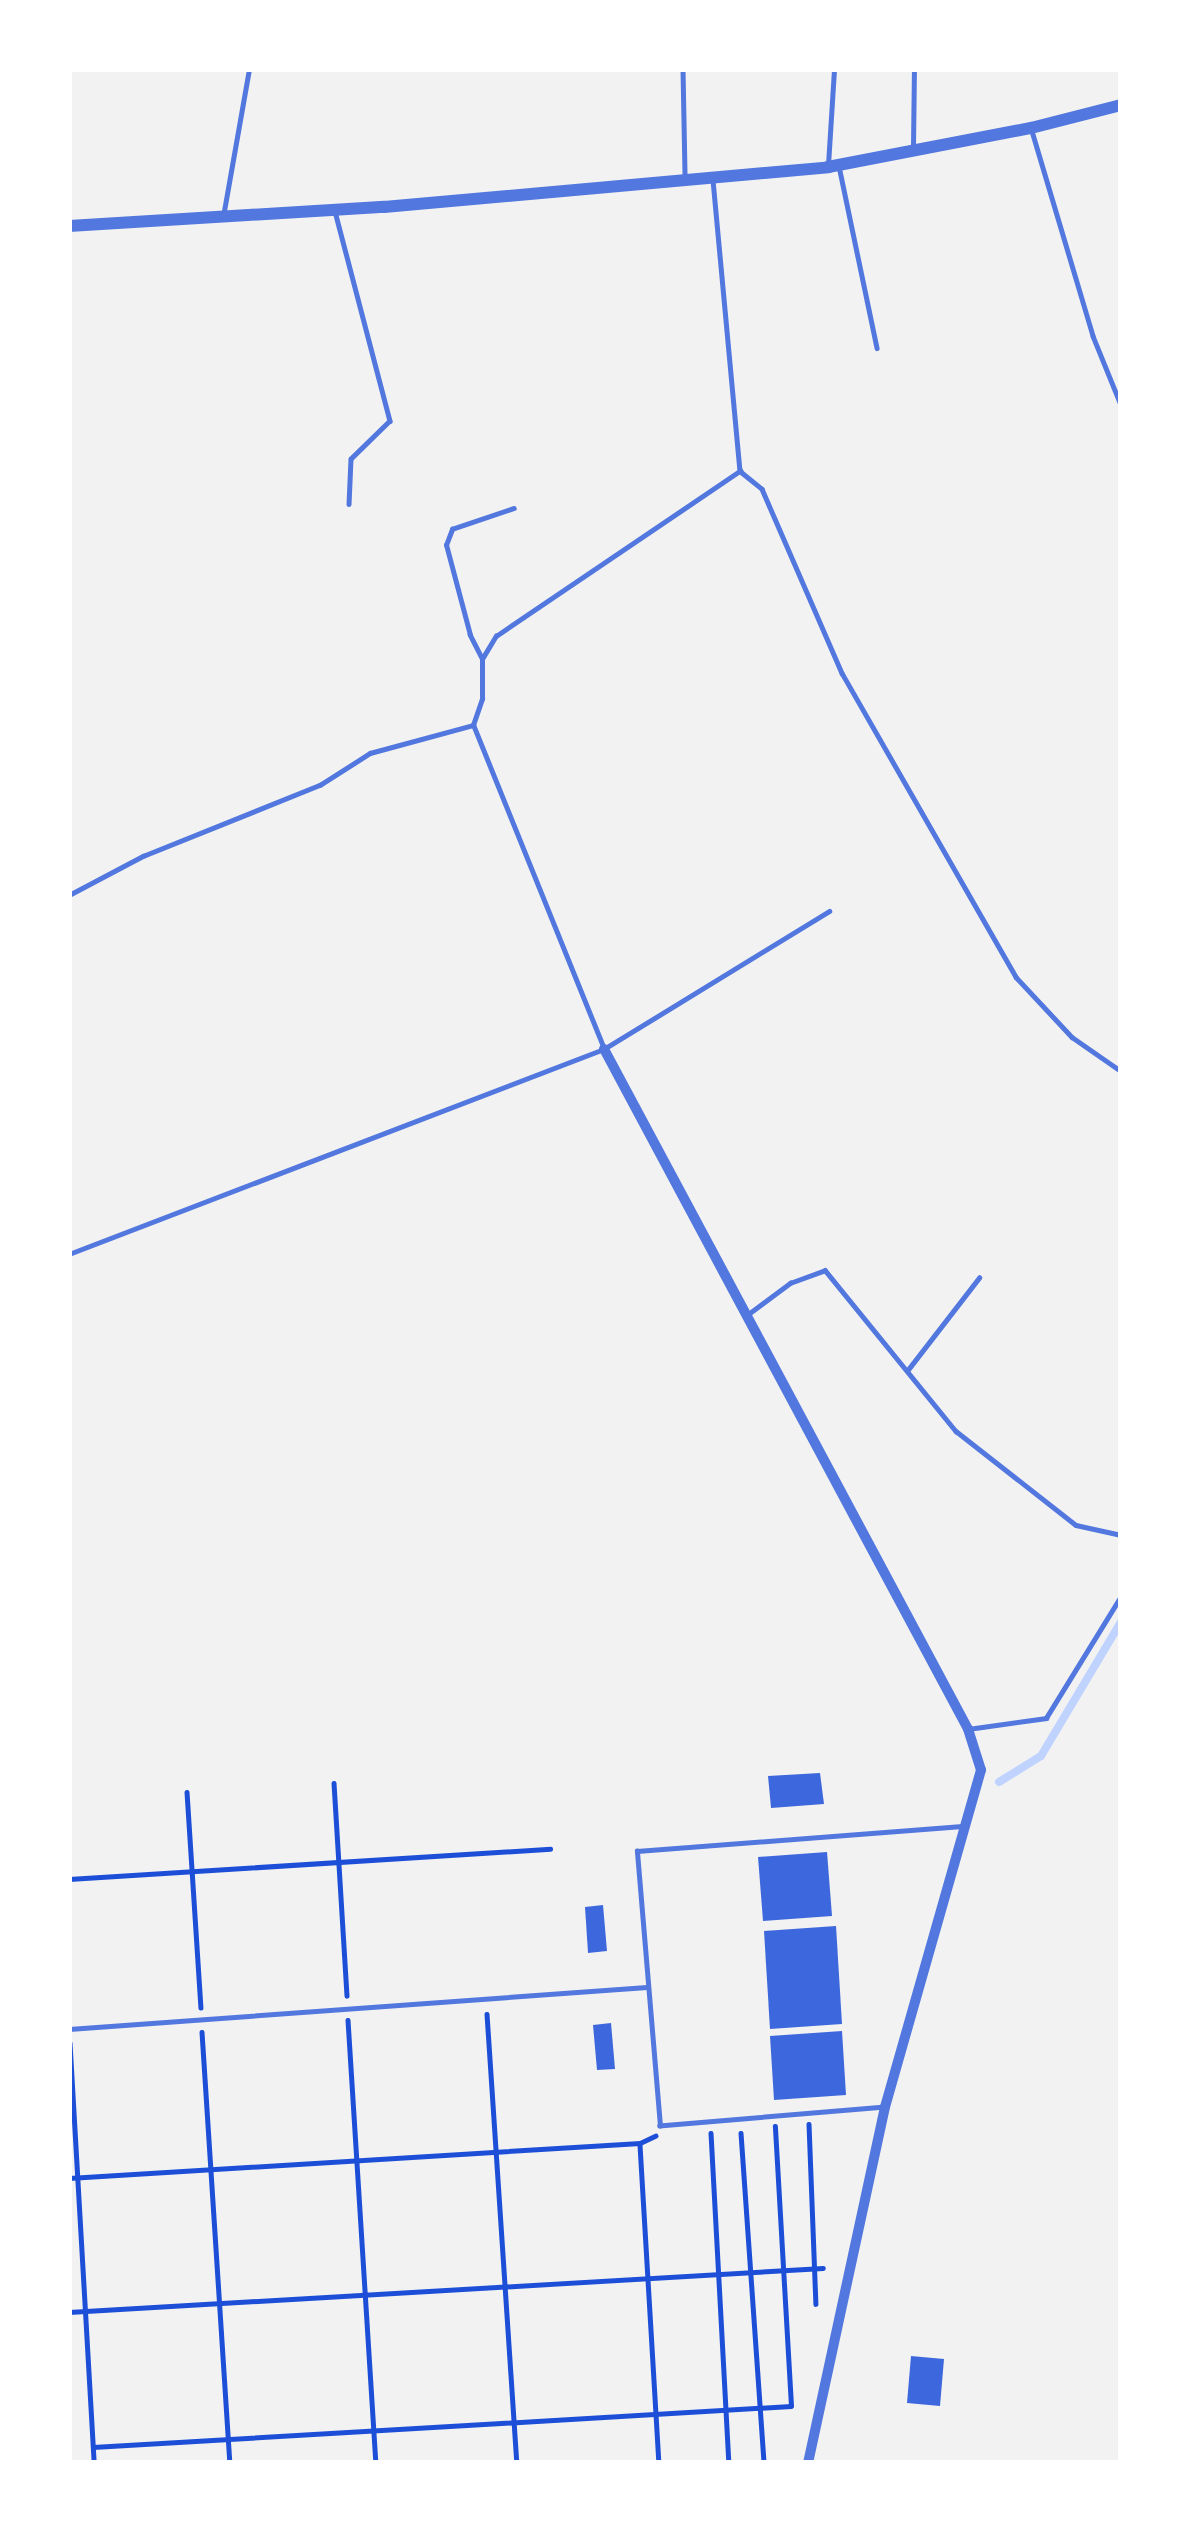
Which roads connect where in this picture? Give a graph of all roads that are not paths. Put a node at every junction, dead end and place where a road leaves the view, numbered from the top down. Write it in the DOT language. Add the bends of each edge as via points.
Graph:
graph roads {
  1 [pos="249,69"];
  2 [pos="683,69"];
  3 [pos="834,69"];
  4 [pos="914,69"];
  5 [pos="1121,105"];
  6 [pos="1031,128"];
  7 [pos="913,151"];
  8 [pos="834,166"];
  9 [pos="713,180"];
  10 [pos="685,181"];
  11 [pos="334,210"];
  12 [pos="223,215"];
  13 [pos="69,226"];
  14 [pos="877,348"];
  15 [pos="1121,405"];
  16 [pos="740,471"];
  17 [pos="350,504"];
  18 [pos="514,508"];
  19 [pos="482,659"];
  20 [pos="473,725"];
  21 [pos="69,896"];
  22 [pos="829,911"];
  23 [pos="604,1049"];
  24 [pos="1121,1072"];
  25 [pos="69,1254"];
  26 [pos="979,1278"];
  27 [pos="747,1315"];
  28 [pos="907,1371"];
  29 [pos="1121,1535"];
  30 [pos="1121,1596"];
  31 [pos="968,1729"];
  32 [pos="969,1826"];
  33 [pos="646,1987"];
  34 [pos="69,2029"];
  35 [pos="885,2108"];
  36 [pos="808,2463"];
  1 -- 12 [label="lane"];
  2 -- 10 [label="lane"];
  3 -- 8 [label="lane"];
  4 -- 7 [label="lane"];
  5 -- 6 [label="street"];
  6 -- 7 [label="street"];
  6 -- 15 [label="lane"];
  7 -- 8 [label="street"];
  8 -- 9 [label="street"];
  8 -- 14 [label="lane"];
  9 -- 10 [label="street"];
  9 -- 16 [label="lane"];
  10 -- 11 [label="street"];
  11 -- 12 [label="street"];
  11 -- 17 [label="lane" via="390,421 351,459"];
  12 -- 13 [label="street"];
  16 -- 19 [label="lane" via="496,636"];
  16 -- 24 [label="lane" via="762,489 842,673 1016,977 1072,1036"];
  18 -- 19 [label="lane" via="452,529 446,545"];
  19 -- 20 [label="lane"];
  20 -- 21 [label="lane" via="370,753 320,785 143,856"];
  20 -- 23 [label="lane"];
  22 -- 23 [label="lane"];
  23 -- 25 [label="lane"];
  23 -- 27 [label="street"];
  26 -- 28 [label="lane"];
  27 -- 28 [label="lane" via="790,1283 825,1270"];
  27 -- 31 [label="street"];
  28 -- 29 [label="lane" via="999,1470 1076,1525"];
  30 -- 31 [label="lane" via="1046,1718"];
  31 -- 32 [label="street" via="981,1770"];
  32 -- 33 [label="lane" via="637,1851"];
  32 -- 35 [label="street"];
  33 -- 34 [label="lane"];
  33 -- 35 [label="lane" via="660,2126"];
  35 -- 36 [label="street"];
}
